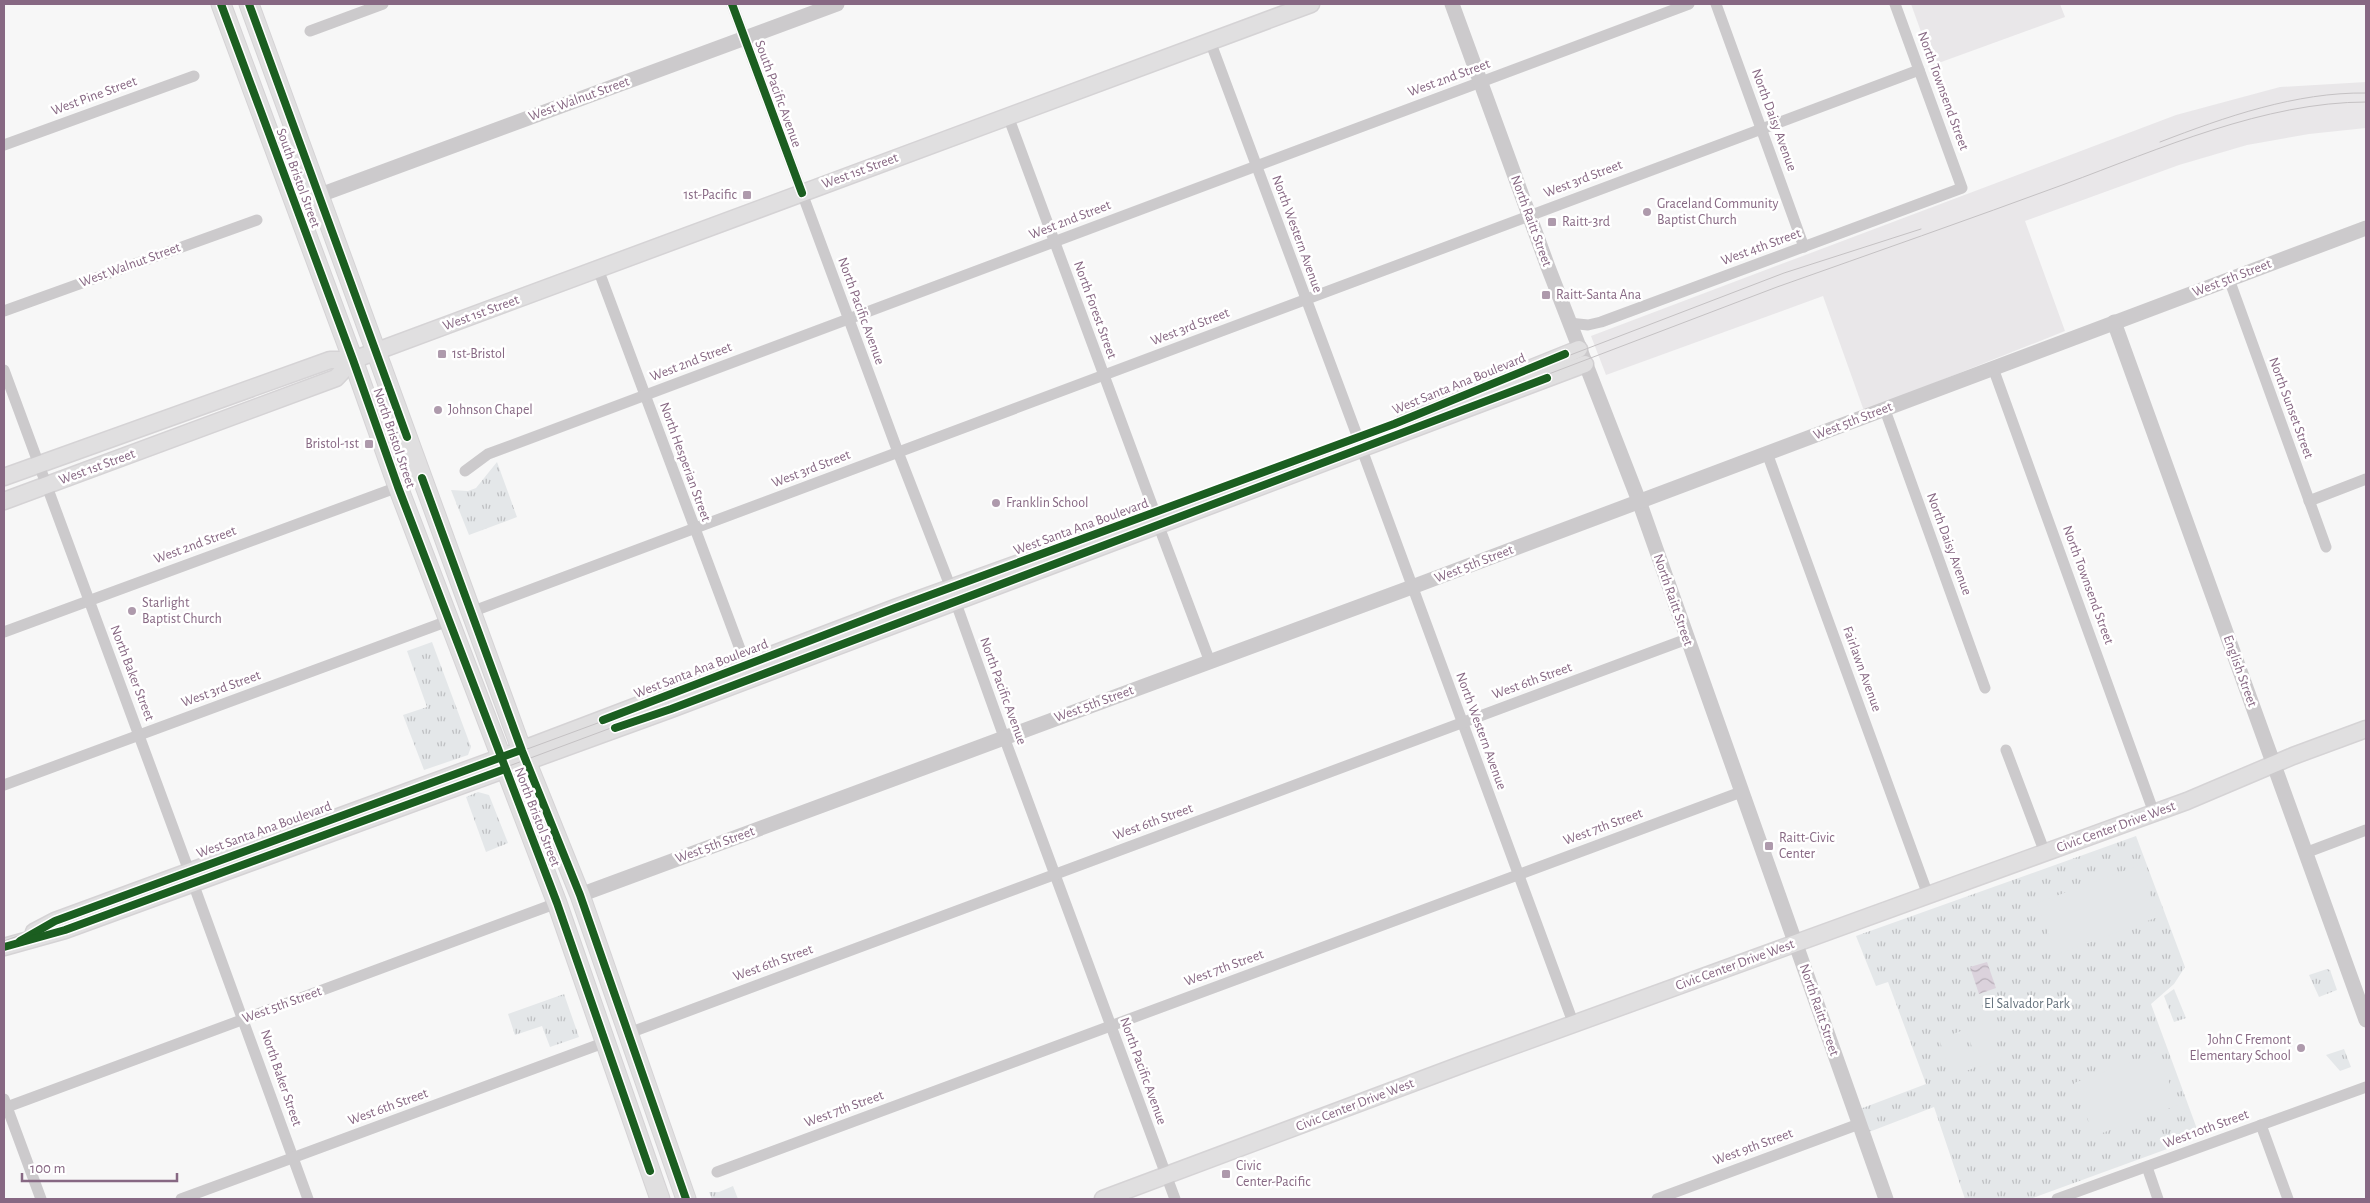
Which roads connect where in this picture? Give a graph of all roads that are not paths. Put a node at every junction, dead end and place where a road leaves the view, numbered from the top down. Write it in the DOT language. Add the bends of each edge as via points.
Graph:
graph roads {
  1 [pos="221,4"];
  2 [pos="249,4"];
  3 [pos="383,4"];
  4 [pos="732,4"];
  5 [pos="837,4"];
  6 [pos="1311,4"];
  7 [pos="1452,4"];
  8 [pos="1689,4"];
  9 [pos="1716,4"];
  10 [pos="1895,4"];
  11 [pos="310,31"];
  12 [pos="744,38"];
  13 [pos="1210,41"];
  14 [pos="1919,70"];
  15 [pos="194,76"];
  16 [pos="1482,83"];
  17 [pos="1008,116"];
  18 [pos="1761,129"];
  19 [pos="4,145"];
  20 [pos="1257,166"];
  21 [pos="1962,188"];
  22 [pos="802,193"];
  23 [pos="320,195"];
  24 [pos="1529,216"];
  25 [pos="257,220"];
  26 [pos="2366,228"];
  27 [pos="1054,242"];
  28 [pos="1804,247"];
  29 [pos="598,269"];
  30 [pos="2229,279"];
  31 [pos="1305,300"];
  32 [pos="4,311"];
  33 [pos="848,319"];
  34 [pos="2114,322"];
  35 [pos="1569,323"];
  36 [pos="375,352"];
  37 [pos="1582,356"];
  38 [pos="353,360"];
  39 [pos="1994,368"];
  40 [pos="4,370"];
  41 [pos="1104,375"];
  42 [pos="644,396"];
  43 [pos="1885,410"];
  44 [pos="1360,442"];
  45 [pos="898,452"];
  46 [pos="1767,453"];
  47 [pos="38,464"];
  48 [pos="465,471"];
  49 [pos="4,477"];
  50 [pos="2366,479"];
  51 [pos="46,486"];
  52 [pos="398,487"];
  53 [pos="4,501"];
  54 [pos="1639,501"];
  55 [pos="2309,501"];
  56 [pos="1157,519"];
  57 [pos="694,529"];
  58 [pos="2326,547"];
  59 [pos="1412,587"];
  60 [pos="953,595"];
  61 [pos="88,600"];
  62 [pos="471,612"];
  63 [pos="448,621"];
  64 [pos="4,632"];
  65 [pos="1687,639"];
  66 [pos="1210,662"];
  67 [pos="746,665"];
  68 [pos="1985,688"];
  69 [pos="1462,723"];
  70 [pos="2366,729"];
  71 [pos="139,735"];
  72 [pos="1004,737"];
  73 [pos="2006,750"];
  74 [pos="524,756"];
  75 [pos="502,763"];
  76 [pos="2273,764"];
  77 [pos="4,785"];
  78 [pos="1741,792"];
  79 [pos="2154,813"];
  80 [pos="2366,830"];
  81 [pos="2045,852"];
  82 [pos="2305,853"];
  83 [pos="1055,874"];
  84 [pos="1519,874"];
  85 [pos="191,877"];
  86 [pos="580,895"];
  87 [pos="1928,895"];
  88 [pos="557,904"];
  89 [pos="1796,943"];
  90 [pos="4,946"];
  91 [pos="244,1019"];
  92 [pos="2366,1020"];
  93 [pos="1574,1025"];
  94 [pos="1111,1026"];
  95 [pos="629,1033"];
  96 [pos="606,1042"];
  97 [pos="2366,1087"];
  98 [pos="5,1103"];
  99 [pos="1859,1124"];
  100 [pos="2261,1125"];
  101 [pos="292,1158"];
  102 [pos="2146,1167"];
  103 [pos="717,1172"];
  104 [pos="1166,1176"];
  105 [pos="41,1199"];
  106 [pos="181,1199"];
  107 [pos="308,1199"];
  108 [pos="660,1199"];
  109 [pos="686,1199"];
  110 [pos="1103,1199"];
  111 [pos="1175,1199"];
  112 [pos="1656,1199"];
  113 [pos="1886,1199"];
  114 [pos="2057,1199"];
  115 [pos="2158,1199"];
  116 [pos="2288,1199"];
  1 -- 38 [label="main road, South Bristol Street"];
  2 -- 23 [label="main road, South Bristol Street"];
  3 -- 11 [label="street"];
  4 -- 12 [label="street, South Pacific Avenue"];
  5 -- 12 [label="street, West Walnut Street"];
  6 -- 13 [label="main road, West 1st Street"];
  7 -- 16 [label="street, North Raitt Street"];
  8 -- 16 [label="street, West 2nd Street"];
  9 -- 18 [label="street, North Daisy Avenue"];
  10 -- 14 [label="street, North Townsend Street"];
  12 -- 22 [label="street, South Pacific Avenue"];
  12 -- 23 [label="street, West Walnut Street"];
  13 -- 17 [label="main road, West 1st Street"];
  13 -- 20 [label="street, North Western Avenue"];
  14 -- 18 [label="street, West 3rd Street"];
  14 -- 21 [label="street, North Townsend Street"];
  15 -- 19 [label="street, West Pine Street"];
  16 -- 20 [label="street, West 2nd Street"];
  16 -- 24 [label="street, North Raitt Street"];
  17 -- 22 [label="main road, West 1st Street"];
  17 -- 27 [label="street, North Forest Street"];
  18 -- 24 [label="street, West 3rd Street"];
  18 -- 28 [label="street, North Daisy Avenue"];
  20 -- 27 [label="street, West 2nd Street"];
  20 -- 31 [label="street, North Western Avenue"];
  21 -- 28 [label="street, West 4th Street"];
  22 -- 29 [label="main road, West 1st Street"];
  22 -- 33 [label="street, North Pacific Avenue"];
  23 -- 36 [label="main road, South Bristol Street"];
  24 -- 31 [label="street, West 3rd Street"];
  24 -- 35 [label="street, North Raitt Street"];
  25 -- 32 [label="street, West Walnut Street"];
  26 -- 30 [label="street, West 5th Street"];
  27 -- 33 [label="street, West 2nd Street"];
  27 -- 41 [label="street, North Forest Street"];
  28 -- 35 [label="street, West 4th Street" via="1602,322"];
  29 -- 36 [label="main road, West 1st Street"];
  29 -- 42 [label="street, North Hesperian Street"];
  30 -- 34 [label="street, West 5th Street"];
  30 -- 55 [label="street, North Sunset Street"];
  31 -- 41 [label="street, West 3rd Street"];
  31 -- 44 [label="street, North Western Avenue"];
  33 -- 42 [label="street, West 2nd Street"];
  33 -- 45 [label="street, North Pacific Avenue"];
  34 -- 39 [label="street, West 5th Street"];
  34 -- 76 [label="street, English Street"];
  35 -- 37 [label="street, North Raitt Street"];
  36 -- 38 [label="main road, West 1st Street"];
  36 -- 62 [label="main road, North Bristol Street"];
  37 -- 44 [label="main road, West Santa Ana Boulevard"];
  37 -- 54 [label="street, North Raitt Street"];
  38 -- 47 [label="main road, West 1st Street" via="330,360"];
  38 -- 51 [label="main road, West 1st Street" via="336,378"];
  38 -- 52 [label="main road, North Bristol Street"];
  39 -- 43 [label="street, West 5th Street"];
  39 -- 79 [label="street, North Townsend Street"];
  40 -- 47 [label="street, North Baker Street"];
  41 -- 45 [label="street, West 3rd Street"];
  41 -- 56 [label="street, North Forest Street"];
  42 -- 48 [label="street, West 2nd Street" via="488,454"];
  42 -- 57 [label="street, North Hesperian Street"];
  43 -- 46 [label="street, West 5th Street"];
  43 -- 68 [label="street, North Daisy Avenue"];
  44 -- 56 [label="main road, West Santa Ana Boulevard"];
  44 -- 59 [label="street, North Western Avenue"];
  45 -- 57 [label="street, West 3rd Street"];
  45 -- 60 [label="street, North Pacific Avenue"];
  46 -- 54 [label="street, West 5th Street"];
  46 -- 87 [label="street, Fairlawn Avenue"];
  47 -- 49 [label="main road, West 1st Street"];
  47 -- 51 [label="street, North Baker Street"];
  50 -- 55 [label="street"];
  51 -- 53 [label="main road, West 1st Street"];
  51 -- 61 [label="street, North Baker Street"];
  52 -- 61 [label="street, West 2nd Street"];
  52 -- 63 [label="main road, North Bristol Street"];
  54 -- 59 [label="street, West 5th Street"];
  54 -- 65 [label="street, North Raitt Street"];
  55 -- 58 [label="street, North Sunset Street"];
  56 -- 60 [label="main road, West Santa Ana Boulevard"];
  56 -- 66 [label="street, North Forest Street"];
  57 -- 62 [label="street, West 3rd Street"];
  57 -- 67 [label="street, North Hesperian Street"];
  59 -- 66 [label="street, West 5th Street"];
  59 -- 69 [label="street, North Western Avenue"];
  60 -- 67 [label="main road, West Santa Ana Boulevard"];
  60 -- 72 [label="street, North Pacific Avenue"];
  60 -- 74 [label="main road, West Santa Ana Boulevard" via="680,706"];
  61 -- 64 [label="street, West 2nd Street"];
  61 -- 71 [label="street, North Baker Street"];
  62 -- 74 [label="main road, North Bristol Street"];
  63 -- 71 [label="street, West 3rd Street"];
  63 -- 75 [label="main road, North Bristol Street"];
  65 -- 69 [label="street, West 6th Street"];
  65 -- 78 [label="street, North Raitt Street"];
  66 -- 72 [label="street, West 5th Street"];
  67 -- 74 [label="main road, West Santa Ana Boulevard"];
  69 -- 83 [label="street, West 6th Street"];
  69 -- 84 [label="street, North Western Avenue"];
  70 -- 76 [label="main road, Civic Center Drive West"];
  71 -- 77 [label="street, West 3rd Street"];
  71 -- 85 [label="street, North Baker Street"];
  72 -- 83 [label="street, North Pacific Avenue"];
  72 -- 86 [label="street, West 5th Street"];
  73 -- 81 [label="street"];
  74 -- 75 [label="main road, West Santa Ana Boulevard"];
  74 -- 86 [label="main road, North Bristol Street"];
  75 -- 85 [label="main road, West Santa Ana Boulevard"];
  75 -- 88 [label="main road, North Bristol Street"];
  76 -- 79 [label="main road, Civic Center Drive West"];
  76 -- 82 [label="street, English Street"];
  78 -- 84 [label="street, West 7th Street"];
  78 -- 89 [label="street, North Raitt Street"];
  79 -- 81 [label="main road, Civic Center Drive West"];
  80 -- 82 [label="street"];
  81 -- 87 [label="main road, Civic Center Drive West"];
  82 -- 92 [label="street, English Street"];
  83 -- 94 [label="street, North Pacific Avenue"];
  83 -- 95 [label="street, West 6th Street"];
  84 -- 93 [label="street, North Western Avenue"];
  84 -- 94 [label="street, West 7th Street"];
  85 -- 90 [label="main road, West Santa Ana Boulevard" via="65,930"];
  85 -- 91 [label="street, North Baker Street"];
  86 -- 95 [label="main road, North Bristol Street"];
  87 -- 89 [label="main road, Civic Center Drive West"];
  88 -- 91 [label="street, West 5th Street"];
  88 -- 96 [label="main road, North Bristol Street"];
  89 -- 93 [label="main road, Civic Center Drive West"];
  89 -- 99 [label="street, North Raitt Street"];
  91 -- 98 [label="street, West 5th Street"];
  91 -- 101 [label="street, North Baker Street"];
  93 -- 104 [label="main road, Civic Center Drive West"];
  94 -- 103 [label="street, West 7th Street"];
  94 -- 104 [label="street, North Pacific Avenue"];
  95 -- 109 [label="main road, North Bristol Street"];
  96 -- 101 [label="street, West 6th Street"];
  96 -- 108 [label="main road, North Bristol Street"];
  97 -- 100 [label="street, West 10th Street"];
  98 -- 105 [label="street"];
  99 -- 112 [label="street, West 9th Street"];
  99 -- 113 [label="street, North Raitt Street"];
  100 -- 102 [label="street, West 10th Street"];
  100 -- 116 [label="street"];
  101 -- 106 [label="street, West 6th Street"];
  101 -- 107 [label="street, North Baker Street"];
  102 -- 114 [label="street, West 10th Street"];
  102 -- 115 [label="street"];
  104 -- 110 [label="main road, Civic Center Drive West"];
  104 -- 111 [label="street, North Pacific Avenue"];
}
